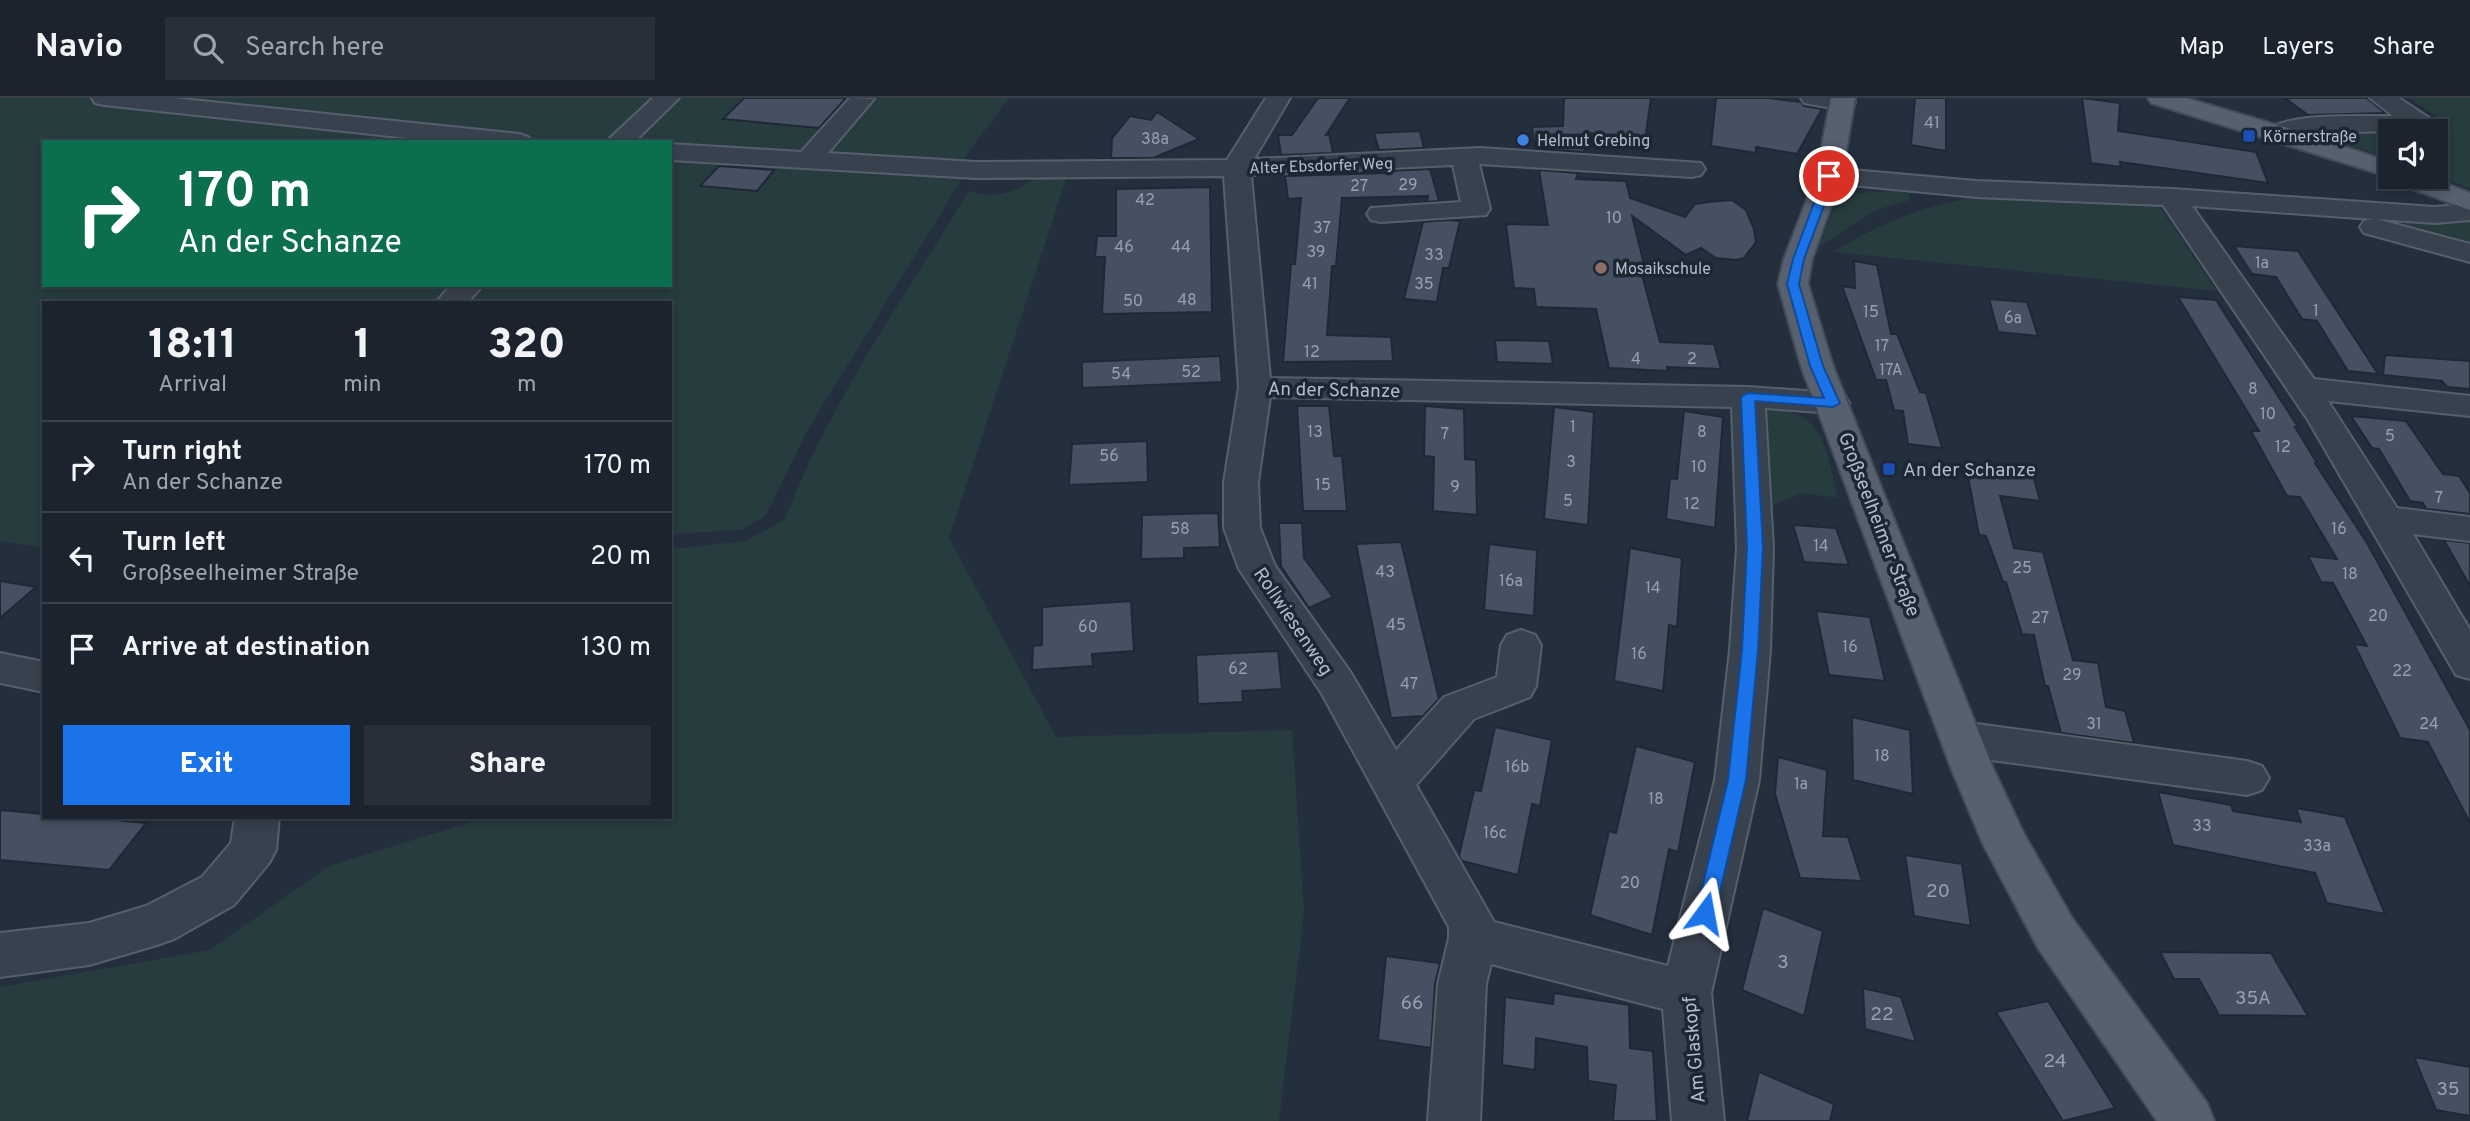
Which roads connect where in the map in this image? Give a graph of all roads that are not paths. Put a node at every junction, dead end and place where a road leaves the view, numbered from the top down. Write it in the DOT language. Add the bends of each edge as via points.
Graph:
graph roads {
  1 [pos="104,98"];
  2 [pos="319,98"];
  3 [pos="667,98"];
  4 [pos="1278,98"];
  5 [pos="1813,98"];
  6 [pos="2160,98"];
  7 [pos="2382,98"];
  8 [pos="862,99"];
  9 [pos="1843,100"];
  10 [pos="165,101"];
  11 [pos="290,119"];
  12 [pos="2279,133"];
  13 [pos="457,139"];
  14 [pos="478,140"];
  15 [pos="621,140"];
  16 [pos="672,152"];
  17 [pos="1465,159"];
  18 [pos="808,160"];
  19 [pos="1237,168"];
  20 [pos="2378,168"];
  21 [pos="1692,169"];
  22 [pos="1829,176"];
  23 [pos="2436,189"];
  24 [pos="2172,197"];
  25 [pos="2470,202"];
  26 [pos="2305,208"];
  27 [pos="2470,212"];
  28 [pos="1381,214"];
  29 [pos="2470,253"];
  30 [pos="1255,387"];
  31 [pos="2302,388"];
  32 [pos="1748,397"];
  33 [pos="1833,403"];
  34 [pos="2470,406"];
  35 [pos="2386,519"];
  36 [pos="2470,529"];
  37 [pos="1521,645"];
  38 [pos="2470,664"];
  39 [pos="0,668"];
  40 [pos="42,677"];
  41 [pos="1962,739"];
  42 [pos="2247,778"];
  43 [pos="1393,782"];
  44 [pos="255,834"];
  45 [pos="1473,938"];
  46 [pos="0,955"];
  47 [pos="1686,993"];
  48 [pos="1454,1121"];
  49 [pos="1698,1121"];
  50 [pos="2188,1121"];
  1 -- 10 [label="street"];
  2 -- 11 [label="street"];
  3 -- 15 [label="street"];
  4 -- 19 [label="street"];
  5 -- 9 [label="street"];
  6 -- 12 [label="main road"];
  7 -- 12 [label="street" via="2420,123 2293,127"];
  8 -- 18 [label="street"];
  9 -- 22 [label="main road, Großseelheimer Straße"];
  10 -- 11 [label="street"];
  11 -- 13 [label="street"];
  12 -- 20 [label="main road"];
  13 -- 14 [label="street"];
  16 -- 18 [label="street, Alter Ebsdorfer Weg"];
  17 -- 19 [label="street, Alter Ebsdorfer Weg"];
  17 -- 21 [label="street, Alter Ebsdorfer Weg" via="1480,156"];
  17 -- 28 [label="street" via="1475,209"];
  18 -- 19 [label="street, Alter Ebsdorfer Weg" via="950,169"];
  19 -- 30 [label="street, Rollwiesenweg"];
  22 -- 24 [label="street" via="1976,189"];
  22 -- 33 [label="main road, Großseelheimer Straße" via="1793,284"];
  23 -- 25 [label="main road"];
  24 -- 26 [label="street"];
  24 -- 31 [label="street"];
  26 -- 27 [label="street" via="2435,215"];
  26 -- 29 [label="street"];
  30 -- 32 [label="street, An der Schanze"];
  30 -- 43 [label="street, Rollwiesenweg" via="1241,482 1242,528 1250,551 1337,684"];
  31 -- 34 [label="street"];
  31 -- 35 [label="street"];
  32 -- 33 [label="street, An der Schanze"];
  32 -- 47 [label="street, Am Glaskopf" via="1755,548 1737,780"];
  33 -- 41 [label="main road, Großseelheimer Straße"];
  35 -- 36 [label="street"];
  35 -- 38 [label="street"];
  37 -- 43 [label="street" via="1516,686 1459,708"];
  39 -- 40 [label="street"];
  41 -- 42 [label="street"];
  41 -- 50 [label="main road, Großseelheimer Straße" via="2029,890"];
  43 -- 45 [label="street, Rollwiesenweg" via="1468,918"];
  44 -- 46 [label="street" via="218,891 157,924 89,944"];
  45 -- 47 [label="street"];
  45 -- 48 [label="street" via="1462,984"];
  47 -- 49 [label="street, Am Glaskopf"];
}
